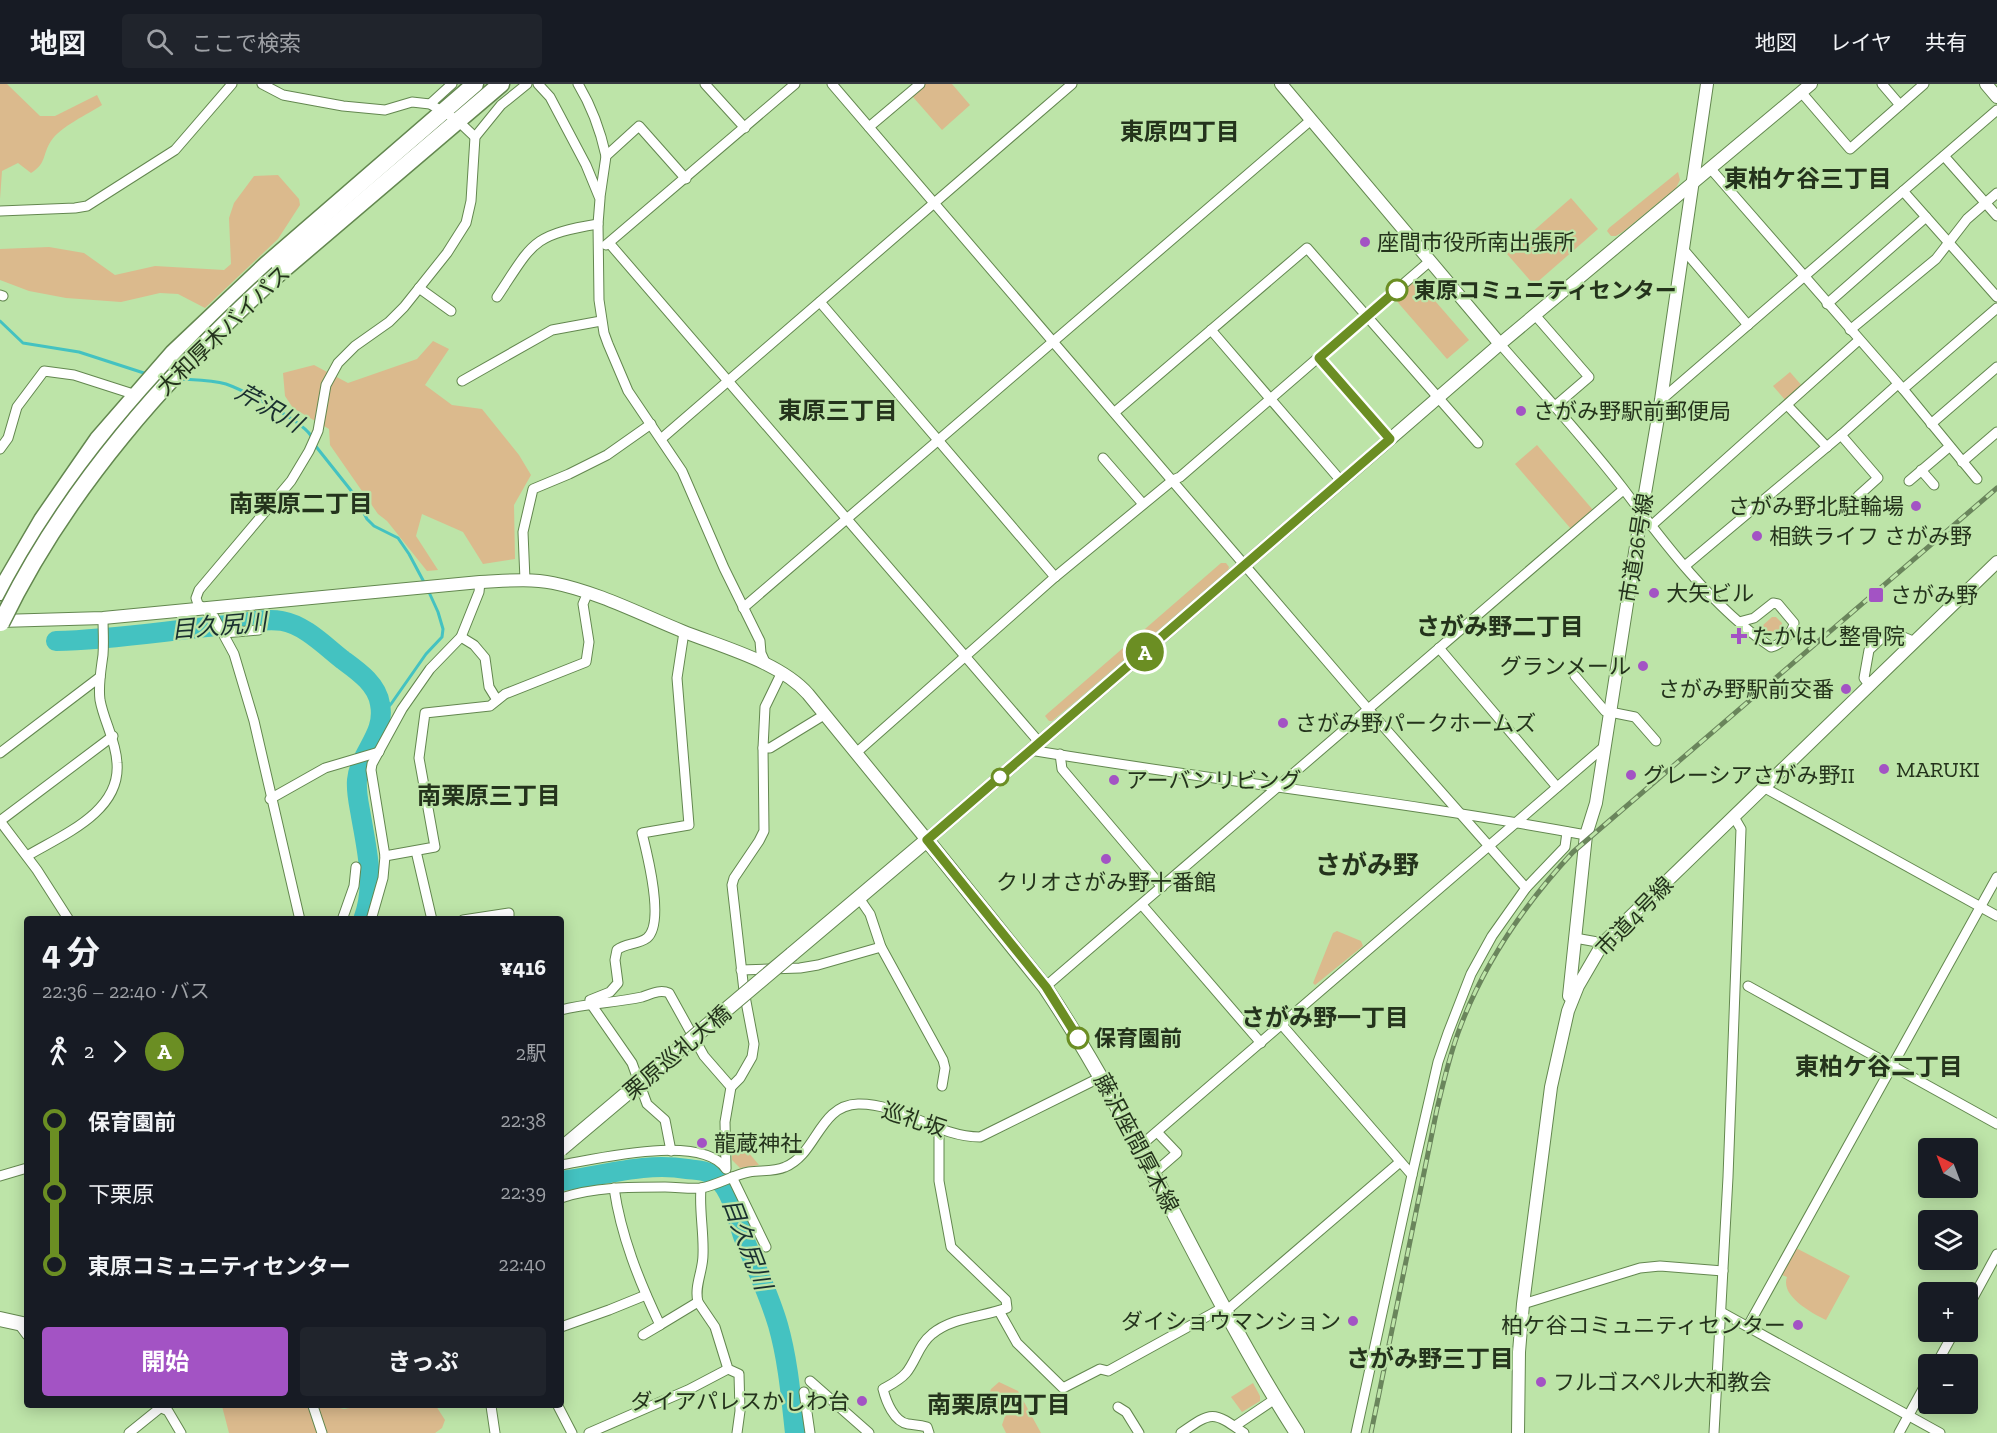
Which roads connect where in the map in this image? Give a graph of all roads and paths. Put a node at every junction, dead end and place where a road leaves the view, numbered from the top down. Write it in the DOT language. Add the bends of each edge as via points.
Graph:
graph roads {
  1 [pos="232,84"];
  2 [pos="262,84"];
  3 [pos="452,84"];
  4 [pos="475,84"];
  5 [pos="501,84"];
  6 [pos="527,84"];
  7 [pos="538,84"];
  8 [pos="578,84"];
  9 [pos="705,84"];
  10 [pos="795,84"];
  11 [pos="832,84"];
  12 [pos="920,84"];
  13 [pos="1072,84"];
  14 [pos="1281,84"];
  15 [pos="1882,84"];
  16 [pos="1924,84"];
  17 [pos="1986,84"];
  18 [pos="1708,85"];
  19 [pos="1806,88"];
  20 [pos="1997,97"];
  21 [pos="1900,105"];
  22 [pos="1997,110"];
  23 [pos="444,112"];
  24 [pos="1311,120"];
  25 [pos="869,127"];
  26 [pos="745,128"];
  27 [pos="475,137"];
  28 [pos="606,156"];
  29 [pos="1944,156"];
  30 [pos="1710,168"];
  31 [pos="686,179"];
  32 [pos="1692,183"];
  33 [pos="1903,191"];
  34 [pos="1997,192"];
  35 [pos="600,199"];
  36 [pos="1985,203"];
  37 [pos="935,204"];
  38 [pos="0,211"];
  39 [pos="1997,216"];
  40 [pos="1926,217"];
  41 [pos="598,224"];
  42 [pos="610,244"];
  43 [pos="1949,244"];
  44 [pos="598,247"];
  45 [pos="1683,249"];
  46 [pos="1430,261"];
  47 [pos="272,270"];
  48 [pos="1803,277"];
  49 [pos="419,288"];
  50 [pos="497,297"];
  51 [pos="1997,297"];
  52 [pos="820,302"];
  53 [pos="1827,304"];
  54 [pos="1997,308"];
  55 [pos="451,311"];
  56 [pos="1535,315"];
  57 [pos="1367,317"];
  58 [pos="601,321"];
  59 [pos="1748,325"];
  60 [pos="1211,330"];
  61 [pos="1851,330"];
  62 [pos="1859,340"];
  63 [pos="1053,341"];
  64 [pos="1500,344"];
  65 [pos="1997,367"];
  66 [pos="462,381"];
  67 [pos="729,381"];
  68 [pos="1900,386"];
  69 [pos="130,393"];
  70 [pos="1271,399"];
  71 [pos="1437,399"];
  72 [pos="1660,400"];
  73 [pos="1787,405"];
  74 [pos="1554,407"];
  75 [pos="1115,412"];
  76 [pos="651,424"];
  77 [pos="1931,424"];
  78 [pos="1997,432"];
  79 [pos="1840,435"];
  80 [pos="661,440"];
  81 [pos="937,440"];
  82 [pos="1478,443"];
  83 [pos="1827,447"];
  84 [pos="1949,447"];
  85 [pos="0,449"];
  86 [pos="1103,458"];
  87 [pos="1962,462"];
  88 [pos="1921,470"];
  89 [pos="1977,479"];
  90 [pos="1173,480"];
  91 [pos="1908,481"];
  92 [pos="1342,482"];
  93 [pos="1934,485"];
  94 [pos="1623,490"];
  95 [pos="1858,496"];
  96 [pos="1143,504"];
  97 [pos="1642,514"];
  98 [pos="848,519"];
  99 [pos="1651,526"];
  100 [pos="1997,562"];
  101 [pos="1245,566"];
  102 [pos="1686,566"];
  103 [pos="1056,577"];
  104 [pos="525,580"];
  105 [pos="480,582"];
  106 [pos="0,592"];
  107 [pos="588,592"];
  108 [pos="743,608"];
  109 [pos="210,613"];
  110 [pos="1738,622"];
  111 [pos="0,623"];
  112 [pos="103,623"];
  113 [pos="259,630"];
  114 [pos="223,632"];
  115 [pos="684,632"];
  116 [pos="461,637"];
  117 [pos="1915,642"];
  118 [pos="1439,648"];
  119 [pos="966,656"];
  120 [pos="766,664"];
  121 [pos="782,672"];
  122 [pos="1575,676"];
  123 [pos="100,677"];
  124 [pos="1870,686"];
  125 [pos="497,700"];
  126 [pos="1368,709"];
  127 [pos="1610,712"];
  128 [pos="825,715"];
  129 [pos="113,736"];
  130 [pos="1656,741"];
  131 [pos="1035,746"];
  132 [pos="1605,746"];
  133 [pos="763,748"];
  134 [pos="0,753"];
  135 [pos="376,753"];
  136 [pos="856,753"];
  137 [pos="1060,754"];
  138 [pos="1557,787"];
  139 [pos="1279,788"];
  140 [pos="1765,788"];
  141 [pos="270,799"];
  142 [pos="1459,812"];
  143 [pos="1734,817"];
  144 [pos="0,821"];
  145 [pos="1515,822"];
  146 [pos="1567,832"];
  147 [pos="1586,835"];
  148 [pos="927,840"];
  149 [pos="1488,846"];
  150 [pos="416,851"];
  151 [pos="27,856"];
  152 [pos="385,856"];
  153 [pos="356,867"];
  154 [pos="1997,877"];
  155 [pos="1162,887"];
  156 [pos="1526,888"];
  157 [pos="859,898"];
  158 [pos="1142,904"];
  159 [pos="1980,907"];
  160 [pos="66,916"];
  161 [pos="299,916"];
  162 [pos="343,916"];
  163 [pos="372,916"];
  164 [pos="431,916"];
  165 [pos="489,916"];
  166 [pos="509,916"];
  167 [pos="1997,916"];
  168 [pos="1575,938"];
  169 [pos="1603,943"];
  170 [pos="881,947"];
  171 [pos="741,970"];
  172 [pos="1748,986"];
  173 [pos="1046,987"];
  174 [pos="591,1004"];
  175 [pos="564,1009"];
  176 [pos="1568,1011"];
  177 [pos="1282,1025"];
  178 [pos="1261,1043"];
  179 [pos="1892,1066"];
  180 [pos="1101,1077"];
  181 [pos="942,1086"];
  182 [pos="731,1087"];
  183 [pos="1997,1124"];
  184 [pos="939,1127"];
  185 [pos="1157,1132"];
  186 [pos="564,1146"];
  187 [pos="1139,1147"];
  188 [pos="671,1151"];
  189 [pos="1400,1162"];
  190 [pos="564,1164"];
  191 [pos="726,1167"];
  192 [pos="24,1169"];
  193 [pos="1154,1173"];
  194 [pos="1412,1175"];
  195 [pos="0,1176"];
  196 [pos="731,1177"];
  197 [pos="704,1187"];
  198 [pos="614,1188"];
  199 [pos="564,1197"];
  200 [pos="766,1247"];
  201 [pos="1997,1254"];
  202 [pos="1723,1271"];
  203 [pos="1978,1289"];
  204 [pos="646,1294"];
  205 [pos="698,1302"];
  206 [pos="1523,1304"];
  207 [pos="1225,1309"];
  208 [pos="999,1311"];
  209 [pos="1721,1312"];
  210 [pos="0,1319"];
  211 [pos="22,1324"];
  212 [pos="660,1325"];
  213 [pos="564,1326"];
  214 [pos="1748,1326"];
  215 [pos="643,1335"];
  216 [pos="728,1369"];
  217 [pos="810,1381"];
  218 [pos="804,1392"];
  219 [pos="1918,1398"];
  220 [pos="1275,1399"];
  221 [pos="1118,1407"];
  222 [pos="156,1408"];
  223 [pos="160,1408"];
  224 [pos="314,1408"];
  225 [pos="491,1408"];
  226 [pos="559,1408"];
  227 [pos="1908,1416"];
  228 [pos="1235,1426"];
  229 [pos="129,1433"];
  230 [pos="181,1433"];
  231 [pos="322,1433"];
  232 [pos="495,1433"];
  233 [pos="572,1433"];
  234 [pos="589,1433"];
  235 [pos="737,1433"];
  236 [pos="810,1433"];
  237 [pos="869,1433"];
  238 [pos="929,1433"];
  239 [pos="1139,1433"];
  240 [pos="1181,1433"];
  241 [pos="1244,1433"];
  242 [pos="1297,1433"];
  243 [pos="1356,1433"];
  244 [pos="1518,1433"];
  245 [pos="1714,1433"];
  246 [pos="1899,1433"];
  247 [pos="1940,1433"];
  1 -- 38 [label="street" via="175,150 87,206"];
  2 -- 23 [label="street" via="284,95 343,106 386,110 412,102"];
  3 -- 23 [label="street"];
  4 -- 23 [label="highway, 大和厚木バイパス"];
  5 -- 23 [label="highway, 大和厚木バイパス"];
  6 -- 27 [label="street" via="501,105"];
  7 -- 35 [label="street" via="550,97"];
  8 -- 28 [label="street" via="601,131"];
  9 -- 26 [label="street"];
  10 -- 26 [label="street"];
  11 -- 25 [label="street"];
  12 -- 25 [label="street"];
  13 -- 37 [label="street"];
  14 -- 24 [label="street"];
  15 -- 21 [label="street"];
  16 -- 21 [label="street"];
  17 -- 20 [label="street"];
  18 -- 32 [label="street, 市道26号線"];
  19 -- 21 [label="street" via="1850,149"];
  19 -- 30 [label="street"];
  22 -- 29 [label="street"];
  23 -- 27 [label="street"];
  23 -- 47 [label="highway, 大和厚木バイパス"];
  24 -- 46 [label="street"];
  24 -- 63 [label="street"];
  25 -- 37 [label="street"];
  26 -- 31 [label="street"];
  27 -- 49 [label="street" via="466,223"];
  28 -- 31 [label="street" via="639,126"];
  28 -- 35 [label="street"];
  29 -- 33 [label="street"];
  29 -- 36 [label="street"];
  30 -- 32 [label="street"];
  30 -- 48 [label="street"];
  31 -- 42 [label="street"];
  32 -- 45 [label="street, 市道26号線"];
  32 -- 56 [label="street"];
  33 -- 40 [label="street"];
  33 -- 48 [label="street"];
  34 -- 36 [label="street"];
  35 -- 41 [label="street"];
  36 -- 39 [label="street"];
  36 -- 43 [label="street"];
  37 -- 52 [label="street"];
  37 -- 63 [label="street"];
  40 -- 43 [label="street"];
  40 -- 53 [label="street"];
  41 -- 44 [label="street"];
  41 -- 50 [label="street" via="565,229 538,241"];
  42 -- 44 [label="street"];
  42 -- 67 [label="street"];
  43 -- 51 [label="street"];
  43 -- 61 [label="street" via="1936,260"];
  44 -- 58 [label="street"];
  45 -- 59 [label="street"];
  45 -- 72 [label="street, 市道26号線"];
  46 -- 57 [label="street"];
  46 -- 64 [label="street"];
  47 -- 106 [label="highway, 大和厚木バイパス" via="173,353 98,439 42,520"];
  47 -- 111 [label="highway, 大和厚木バイパス, bridge" via="119,440 55,529"];
  48 -- 53 [label="street"];
  48 -- 59 [label="street"];
  49 -- 55 [label="street"];
  49 -- 109 [label="street" via="389,322 338,363 326,385 318,430 291,481 199,590 198,604"];
  52 -- 67 [label="street"];
  52 -- 81 [label="street"];
  53 -- 61 [label="street"];
  54 -- 68 [label="street"];
  56 -- 64 [label="street"];
  56 -- 74 [label="street" via="1589,376"];
  57 -- 60 [label="street" via="1307,248"];
  57 -- 70 [label="street"];
  57 -- 71 [label="street"];
  58 -- 66 [label="street" via="552,330"];
  58 -- 76 [label="street" via="621,377"];
  59 -- 72 [label="street"];
  60 -- 70 [label="street"];
  60 -- 75 [label="street"];
  61 -- 62 [label="street"];
  62 -- 68 [label="street"];
  62 -- 73 [label="street"];
  63 -- 75 [label="street"];
  63 -- 81 [label="street"];
  64 -- 71 [label="street"];
  64 -- 74 [label="street"];
  65 -- 77 [label="street"];
  67 -- 80 [label="street"];
  67 -- 98 [label="street"];
  68 -- 77 [label="street"];
  68 -- 79 [label="street"];
  69 -- 85 [label="street" via="74,375 44,371 17,407 8,438"];
  70 -- 90 [label="street"];
  70 -- 92 [label="street"];
  71 -- 82 [label="street"];
  71 -- 92 [label="street"];
  72 -- 97 [label="street, 市道26号線"];
  73 -- 83 [label="street"];
  73 -- 99 [label="street"];
  74 -- 94 [label="street"];
  75 -- 90 [label="street"];
  76 -- 80 [label="street"];
  76 -- 104 [label="street" via="607,455 533,489 523,532"];
  77 -- 84 [label="street"];
  78 -- 87 [label="street"];
  79 -- 83 [label="street"];
  79 -- 95 [label="street" via="1878,478"];
  80 -- 108 [label="street" via="696,498"];
  81 -- 98 [label="street"];
  81 -- 103 [label="street"];
  83 -- 102 [label="street"];
  84 -- 87 [label="street"];
  84 -- 88 [label="street"];
  86 -- 96 [label="street"];
  87 -- 89 [label="street"];
  88 -- 91 [label="street"];
  88 -- 93 [label="street"];
  90 -- 96 [label="street"];
  90 -- 101 [label="street"];
  92 -- 101 [label="street"];
  94 -- 97 [label="street"];
  94 -- 118 [label="street"];
  96 -- 103 [label="street"];
  97 -- 99 [label="street"];
  97 -- 127 [label="street, 市道26号線"];
  98 -- 108 [label="street"];
  98 -- 119 [label="street"];
  99 -- 102 [label="street"];
  100 -- 117 [label="street, 市道4号線"];
  101 -- 126 [label="street"];
  101 -- 131 [label="street"];
  102 -- 110 [label="street"];
  103 -- 119 [label="street"];
  104 -- 105 [label="street"];
  104 -- 107 [label="street"];
  105 -- 109 [label="street"];
  105 -- 116 [label="street"];
  107 -- 115 [label="street"];
  107 -- 125 [label="street" via="583,604 589,642 586,662"];
  108 -- 120 [label="street" via="760,641"];
  109 -- 112 [label="street"];
  109 -- 114 [label="street"];
  110 -- 110 [label="street" via="1754,618 1773,603 1794,623 1793,629 1771,647"];
  111 -- 112 [label="street"];
  112 -- 123 [label="street"];
  113 -- 114 [label="street"];
  114 -- 141 [label="street" via="234,654 254,722"];
  115 -- 120 [label="street"];
  115 -- 174 [label="street" via="677,678 689,825 642,832 655,902 652,931 644,940 617,950 618,983 610,992 591,1000"];
  116 -- 125 [label="street" via="485,658 489,687"];
  116 -- 135 [label="street" via="425,677"];
  117 -- 124 [label="street, 市道4号線"];
  117 -- 124 [label="street" via="1894,633 1886,634 1869,650 1864,678"];
  118 -- 126 [label="street"];
  118 -- 138 [label="street"];
  119 -- 131 [label="street"];
  119 -- 136 [label="street"];
  120 -- 121 [label="street"];
  121 -- 128 [label="street" via="803,687"];
  121 -- 133 [label="street" via="765,707"];
  122 -- 127 [label="street"];
  123 -- 129 [label="street" via="101,703"];
  123 -- 134 [label="street"];
  124 -- 140 [label="street, 市道4号線"];
  125 -- 150 [label="street" via="490,706 425,713 419,758 435,847"];
  126 -- 139 [label="street"];
  126 -- 142 [label="street"];
  127 -- 130 [label="street" via="1635,717"];
  127 -- 132 [label="street, 市道26号線"];
  128 -- 133 [label="street" via="770,748"];
  128 -- 136 [label="street"];
  129 -- 144 [label="street"];
  129 -- 151 [label="street" via="118,764 115,786 107,802 85,821"];
  131 -- 137 [label="street"];
  131 -- 148 [label="street"];
  132 -- 138 [label="street"];
  132 -- 147 [label="street, 市道26号線" via="1596,803"];
  133 -- 171 [label="street" via="764,831 732,885"];
  135 -- 141 [label="street" via="316,773"];
  135 -- 152 [label="street" via="371,770"];
  136 -- 148 [label="street"];
  137 -- 139 [label="street"];
  137 -- 155 [label="street" via="1062,769"];
  138 -- 145 [label="street"];
  139 -- 142 [label="street"];
  139 -- 155 [label="street"];
  140 -- 143 [label="street, 市道4号線"];
  140 -- 159 [label="street"];
  141 -- 161 [label="street"];
  142 -- 145 [label="street"];
  142 -- 149 [label="street"];
  143 -- 169 [label="street, 市道4号線"];
  143 -- 202 [label="street" via="1741,829"];
  144 -- 151 [label="street"];
  145 -- 146 [label="street"];
  145 -- 149 [label="street"];
  146 -- 147 [label="street"];
  146 -- 156 [label="street" via="1565,847"];
  147 -- 168 [label="street, 市道26号線"];
  148 -- 157 [label="main road"];
  148 -- 173 [label="main road, 藤沢座間厚木線"];
  149 -- 156 [label="street"];
  149 -- 177 [label="street"];
  150 -- 152 [label="street"];
  150 -- 164 [label="street"];
  151 -- 160 [label="street"];
  152 -- 163 [label="street"];
  153 -- 162 [label="street"];
  154 -- 159 [label="street"];
  155 -- 158 [label="street"];
  156 -- 194 [label="street" via="1492,936 1458,1004 1438,1062"];
  157 -- 170 [label="street" via="870,914"];
  157 -- 186 [label="main road, 栗原巡礼大橋, bridge"];
  158 -- 173 [label="street"];
  158 -- 178 [label="street"];
  159 -- 167 [label="street"];
  159 -- 179 [label="street"];
  165 -- 166 [label="street" via="509,913"];
  168 -- 169 [label="street"];
  168 -- 176 [label="street, 市道26号線"];
  169 -- 176 [label="street, 市道4号線"];
  170 -- 171 [label="street" via="800,968"];
  170 -- 181 [label="street" via="943,1060"];
  171 -- 182 [label="street" via="754,1044 752,1056"];
  172 -- 179 [label="street"];
  173 -- 180 [label="main road, 藤沢座間厚木線"];
  174 -- 175 [label="street"];
  174 -- 182 [label="street" via="661,991 669,993 704,1056"];
  174 -- 188 [label="street" via="632,1063 647,1104 665,1120"];
  176 -- 206 [label="street, 市道4号線" via="1551,1087"];
  177 -- 178 [label="street"];
  177 -- 189 [label="street"];
  178 -- 185 [label="street"];
  179 -- 183 [label="street"];
  179 -- 214 [label="street"];
  180 -- 184 [label="street, 巡礼坂" via="980,1137"];
  180 -- 187 [label="main road, 藤沢座間厚木線"];
  182 -- 191 [label="street" via="725,1122"];
  184 -- 196 [label="street, 巡礼坂" via="889,1108 849,1105 831,1114 790,1165"];
  184 -- 208 [label="street" via="939,1181 951,1247 1006,1300 1007,1308"];
  185 -- 187 [label="street"];
  185 -- 193 [label="street" via="1177,1153"];
  187 -- 193 [label="main road, 藤沢座間厚木線"];
  188 -- 190 [label="street" via="622,1153"];
  188 -- 191 [label="street" via="703,1155"];
  189 -- 194 [label="street"];
  189 -- 207 [label="street"];
  191 -- 196 [label="street"];
  192 -- 195 [label="street"];
  193 -- 207 [label="main road, 藤沢座間厚木線"];
  194 -- 243 [label="street"];
  196 -- 197 [label="street, 巡礼坂"];
  196 -- 200 [label="street"];
  197 -- 198 [label="street, 巡礼坂"];
  197 -- 205 [label="street" via="700,1204 704,1242"];
  198 -- 199 [label="street, 巡礼坂"];
  198 -- 204 [label="street" via="624,1237"];
  201 -- 203 [label="street"];
  202 -- 206 [label="street" via="1640,1268"];
  202 -- 209 [label="street"];
  204 -- 212 [label="street"];
  204 -- 213 [label="street"];
  205 -- 212 [label="street"];
  205 -- 216 [label="street" via="715,1327"];
  206 -- 244 [label="street, 市道4号線"];
  207 -- 208 [label="street" via="1108,1371 1100,1369 1063,1388 1017,1343"];
  207 -- 220 [label="main road, 藤沢座間厚木線"];
  208 -- 238 [label="street" via="946,1325 933,1333 907,1372 884,1389 885,1401 900,1421 927,1427"];
  209 -- 214 [label="street"];
  209 -- 245 [label="street"];
  210 -- 211 [label="main road"];
  212 -- 215 [label="street"];
  214 -- 227 [label="street"];
  216 -- 234 [label="street"];
  216 -- 235 [label="street" via="739,1374 741,1411"];
  217 -- 237 [label="street"];
  218 -- 236 [label="street"];
  219 -- 227 [label="street"];
  220 -- 228 [label="street"];
  220 -- 242 [label="main road, 藤沢座間厚木線"];
  221 -- 239 [label="street"];
  222 -- 229 [label="street"];
  223 -- 230 [label="street" via="168,1411"];
  224 -- 231 [label="street"];
  225 -- 232 [label="street"];
  226 -- 233 [label="street"];
  227 -- 246 [label="street"];
  227 -- 247 [label="street"];
  228 -- 240 [label="street" via="1208,1416"];
  228 -- 241 [label="street"];
}
